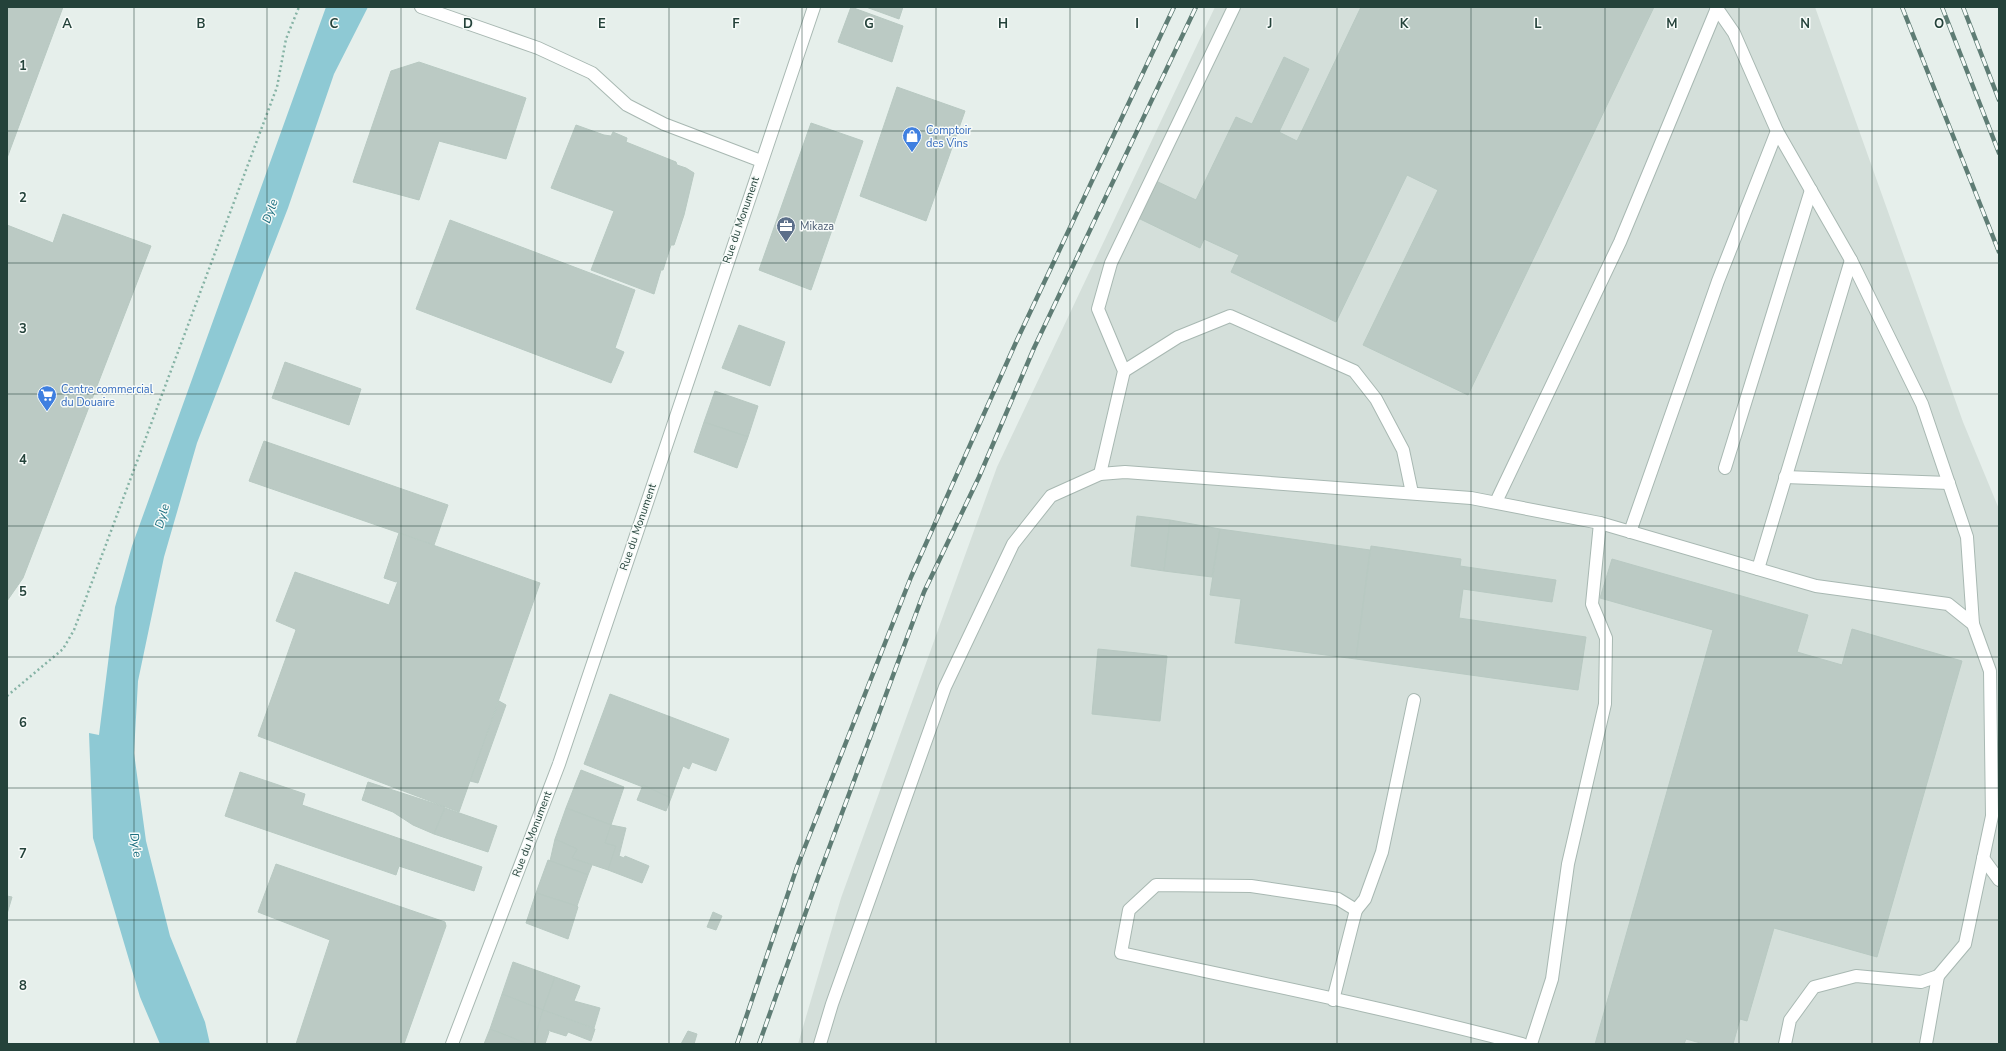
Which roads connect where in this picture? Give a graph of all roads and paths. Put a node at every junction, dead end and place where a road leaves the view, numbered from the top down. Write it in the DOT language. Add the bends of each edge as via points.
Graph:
graph roads {
  1 [pos="299,7"];
  2 [pos="422,7"];
  3 [pos="814,7"];
  4 [pos="1234,7"];
  5 [pos="1716,8"];
  6 [pos="1778,131"];
  7 [pos="761,161"];
  8 [pos="1811,190"];
  9 [pos="1851,260"];
  10 [pos="1124,371"];
  11 [pos="1725,468"];
  12 [pos="1100,474"];
  13 [pos="1786,477"];
  14 [pos="1949,483"];
  15 [pos="1412,494"];
  16 [pos="1496,502"];
  17 [pos="1600,523"];
  18 [pos="1630,532"];
  19 [pos="1758,570"];
  20 [pos="1973,624"];
  21 [pos="7,696"];
  22 [pos="1414,700"];
  23 [pos="1983,858"];
  24 [pos="1999,880"];
  25 [pos="1356,910"];
  26 [pos="1938,976"];
  27 [pos="1333,1000"];
  28 [pos="452,1044"];
  29 [pos="820,1044"];
  30 [pos="1522,1044"];
  31 [pos="1531,1044"];
  32 [pos="1785,1044"];
  33 [pos="1926,1044"];
  1 -- 21 [label="path" via="286,40 277,87 74,630 63,649"];
  2 -- 7 [label="street" via="545,51 592,73 627,105 664,124"];
  3 -- 7 [label="street, Rue du Monument"];
  4 -- 10 [label="street" via="1111,263 1098,309"];
  5 -- 6 [label="street" via="1734,33"];
  5 -- 16 [label="street" via="1620,242"];
  6 -- 8 [label="street"];
  6 -- 18 [label="street" via="1718,280"];
  7 -- 28 [label="street, Rue du Monument" via="559,764"];
  8 -- 9 [label="street"];
  8 -- 11 [label="street"];
  9 -- 13 [label="street"];
  9 -- 14 [label="street" via="1922,404"];
  10 -- 12 [label="street"];
  10 -- 15 [label="street" via="1178,337 1230,316 1354,371 1376,399 1403,450"];
  12 -- 15 [label="street" via="1125,472"];
  12 -- 29 [label="street" via="1051,496 1013,544 945,687"];
  13 -- 14 [label="street"];
  13 -- 19 [label="street"];
  14 -- 20 [label="street" via="1967,537"];
  15 -- 16 [label="street"];
  16 -- 17 [label="street"];
  17 -- 18 [label="street"];
  17 -- 31 [label="street" via="1592,604 1606,638 1605,704 1568,864 1552,979"];
  18 -- 19 [label="street"];
  19 -- 20 [label="street" via="1816,586 1948,604"];
  20 -- 23 [label="street" via="1990,670 1992,816"];
  22 -- 25 [label="street" via="1382,852 1365,899"];
  23 -- 24 [label="street"];
  23 -- 26 [label="street" via="1965,944"];
  25 -- 27 [label="street"];
  25 -- 27 [label="street" via="1338,899 1251,886 1156,885 1128,910 1121,953"];
  26 -- 32 [label="street" via="1921,982 1856,976 1814,987 1790,1020"];
  26 -- 33 [label="street"];
  27 -- 30 [label="street" via="1434,1021"];
}
